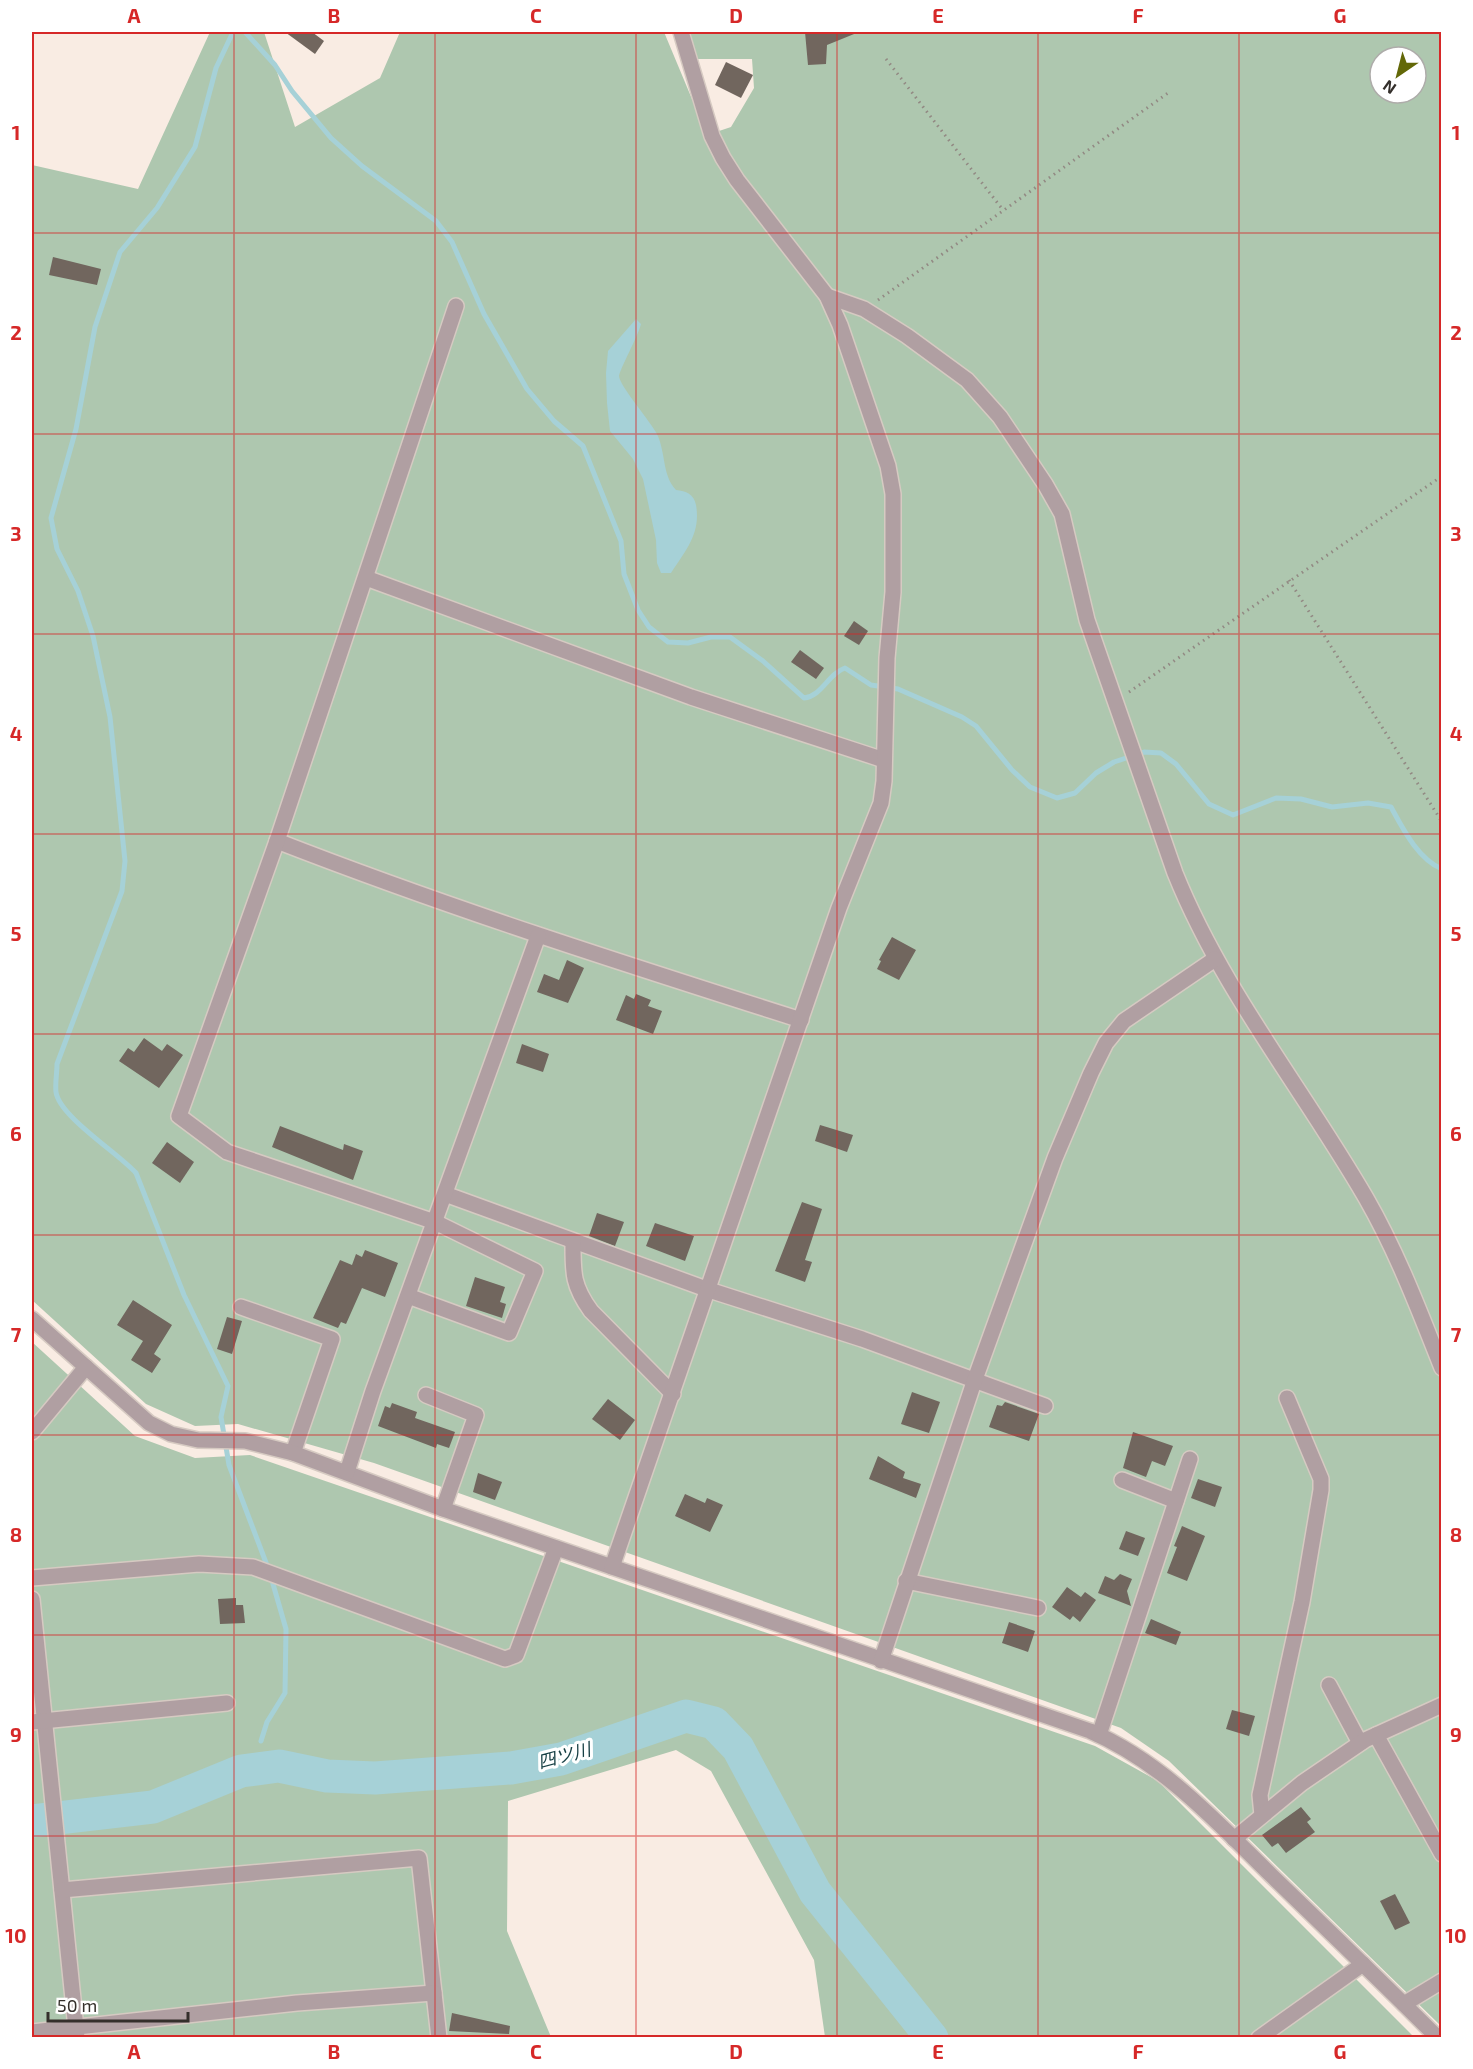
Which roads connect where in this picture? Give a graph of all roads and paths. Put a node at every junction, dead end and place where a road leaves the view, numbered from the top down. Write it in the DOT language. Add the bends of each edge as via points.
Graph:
graph roads {
  1 [pos="681,32"];
  2 [pos="886,59"];
  3 [pos="1168,93"];
  4 [pos="1003,210"];
  5 [pos="827,296"];
  6 [pos="456,306"];
  7 [pos="864,309"];
  8 [pos="1442,476"];
  9 [pos="366,578"];
  10 [pos="1289,580"];
  11 [pos="1116,702"];
  12 [pos="884,759"];
  13 [pos="1442,822"];
  14 [pos="277,841"];
  15 [pos="538,936"];
  16 [pos="1215,959"];
  17 [pos="801,1020"];
  18 [pos="445,1194"];
  19 [pos="435,1222"];
  20 [pos="573,1240"];
  21 [pos="709,1290"];
  22 [pos="408,1296"];
  23 [pos="241,1307"];
  24 [pos="32,1318"];
  25 [pos="86,1367"];
  26 [pos="1442,1368"];
  27 [pos="974,1382"];
  28 [pos="673,1394"];
  29 [pos="426,1395"];
  30 [pos="1287,1398"];
  31 [pos="1044,1406"];
  32 [pos="32,1432"];
  33 [pos="293,1453"];
  34 [pos="1190,1460"];
  35 [pos="347,1472"];
  36 [pos="1122,1480"];
  37 [pos="1176,1501"];
  38 [pos="443,1509"];
  39 [pos="556,1548"];
  40 [pos="612,1567"];
  41 [pos="32,1578"];
  42 [pos="906,1581"];
  43 [pos="32,1599"];
  44 [pos="1038,1608"];
  45 [pos="881,1661"];
  46 [pos="1329,1685"];
  47 [pos="227,1703"];
  48 [pos="1442,1705"];
  49 [pos="38,1721"];
  50 [pos="1099,1735"];
  51 [pos="1376,1735"];
  52 [pos="1360,1743"];
  53 [pos="1262,1815"];
  54 [pos="1234,1839"];
  55 [pos="1442,1854"];
  56 [pos="62,1890"];
  57 [pos="1363,1964"];
  58 [pos="1442,1981"];
  59 [pos="434,1993"];
  60 [pos="1404,2004"];
  61 [pos="32,2032"];
  62 [pos="76,2033"];
  63 [pos="439,2037"];
  64 [pos="1259,2037"];
  65 [pos="1438,2037"];
  1 -- 5 [label="street" via="712,136 723,158"];
  2 -- 4 [label="path"];
  3 -- 4 [label="path"];
  4 -- 7 [label="path"];
  5 -- 7 [label="street"];
  5 -- 12 [label="street" via="888,466 893,494 893,592"];
  6 -- 9 [label="street"];
  7 -- 11 [label="street" via="966,380 1000,417 1045,484 1062,514 1087,620"];
  8 -- 10 [label="path"];
  9 -- 12 [label="street" via="691,698"];
  9 -- 14 [label="street"];
  10 -- 11 [label="path"];
  10 -- 13 [label="path"];
  11 -- 16 [label="street" via="1174,873"];
  12 -- 17 [label="street" via="881,803 839,908"];
  14 -- 15 [label="street"];
  14 -- 19 [label="street" via="179,1116 227,1152"];
  15 -- 17 [label="street"];
  15 -- 18 [label="street"];
  16 -- 26 [label="street" via="1366,1198 1407,1280"];
  16 -- 27 [label="street" via="1124,1021 1106,1043 1055,1158"];
  17 -- 21 [label="street"];
  18 -- 19 [label="street"];
  18 -- 20 [label="street"];
  19 -- 22 [label="street"];
  19 -- 22 [label="street" via="535,1271 509,1334"];
  20 -- 21 [label="street"];
  20 -- 28 [label="street" via="573,1282 580,1296"];
  21 -- 27 [label="street" via="861,1339"];
  21 -- 28 [label="street"];
  22 -- 35 [label="street"];
  23 -- 33 [label="street" via="332,1339"];
  24 -- 25 [label="street"];
  25 -- 32 [label="street"];
  25 -- 33 [label="street" via="149,1423 171,1434 198,1440 245,1441"];
  27 -- 31 [label="street"];
  27 -- 42 [label="street"];
  28 -- 40 [label="street"];
  29 -- 38 [label="street" via="476,1415"];
  30 -- 53 [label="street" via="1321,1479 1321,1490 1302,1602 1260,1795"];
  33 -- 35 [label="street"];
  34 -- 37 [label="street"];
  35 -- 38 [label="street"];
  36 -- 37 [label="street"];
  37 -- 50 [label="street"];
  38 -- 39 [label="street"];
  39 -- 40 [label="street"];
  39 -- 41 [label="street" via="516,1655 506,1659 253,1567 199,1564"];
  40 -- 45 [label="street"];
  42 -- 44 [label="street"];
  42 -- 45 [label="street"];
  43 -- 49 [label="street"];
  45 -- 50 [label="street"];
  46 -- 52 [label="street"];
  47 -- 49 [label="street"];
  48 -- 51 [label="street"];
  49 -- 56 [label="street" via="51,1781"];
  50 -- 54 [label="street" via="1158,1770"];
  51 -- 52 [label="street"];
  51 -- 55 [label="street"];
  52 -- 53 [label="street"];
  53 -- 54 [label="street"];
  54 -- 57 [label="street"];
  56 -- 59 [label="street" via="419,1858"];
  56 -- 62 [label="street"];
  57 -- 60 [label="street"];
  57 -- 64 [label="street"];
  58 -- 60 [label="street"];
  59 -- 62 [label="street" via="297,2003"];
  59 -- 63 [label="street"];
  60 -- 65 [label="street"];
  61 -- 62 [label="street"];
}
